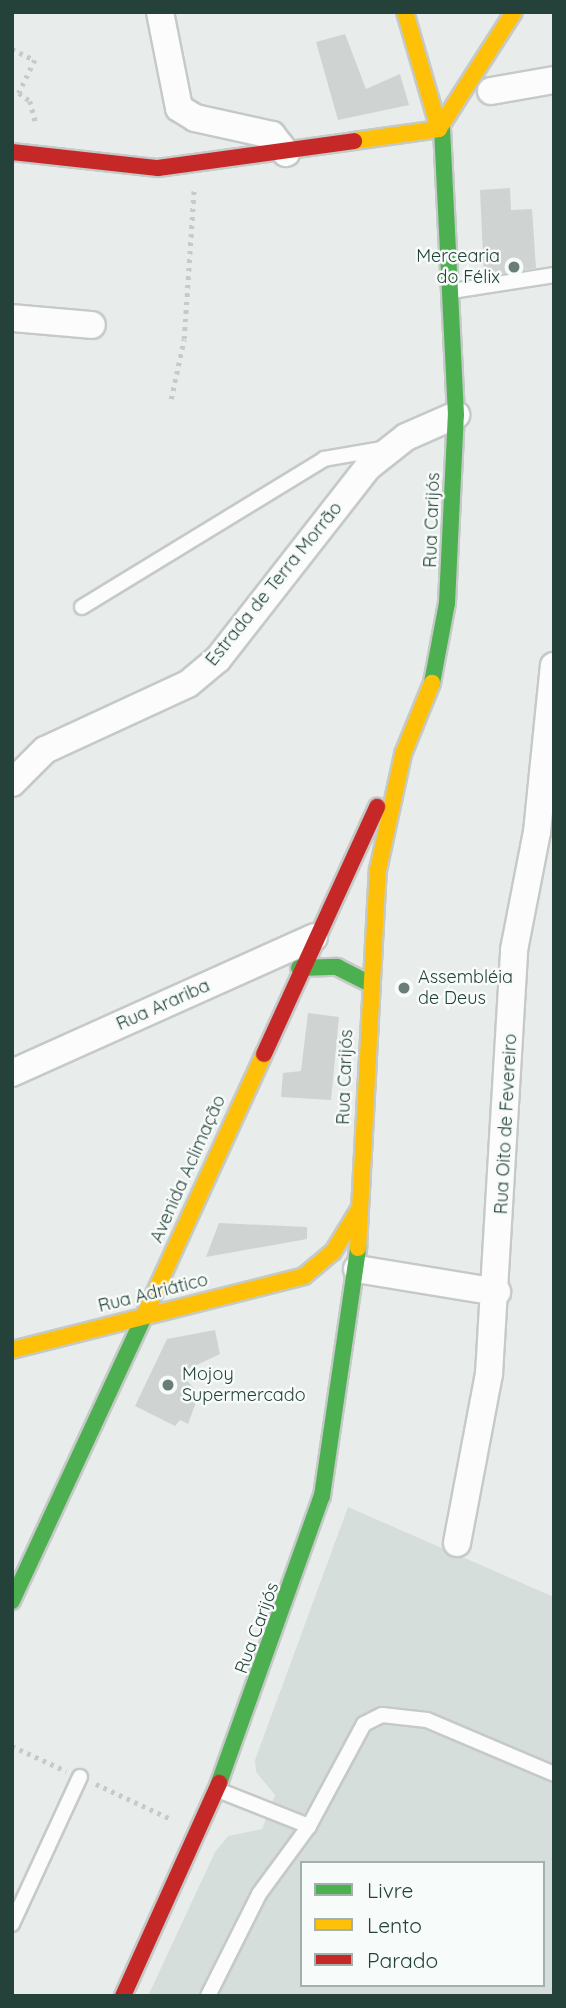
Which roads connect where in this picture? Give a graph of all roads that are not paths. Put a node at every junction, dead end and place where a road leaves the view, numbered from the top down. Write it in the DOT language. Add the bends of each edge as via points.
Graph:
graph roads {
  1 [pos="160,12"];
  2 [pos="405,12"];
  3 [pos="514,12"];
  4 [pos="505,69"];
  5 [pos="554,80"];
  6 [pos="484,101"];
  7 [pos="439,129"];
  8 [pos="463,130"];
  9 [pos="12,152"];
  10 [pos="286,153"];
  11 [pos="440,158"];
  12 [pos="554,275"];
  13 [pos="452,291"];
  14 [pos="12,318"];
  15 [pos="92,325"];
  16 [pos="456,415"];
  17 [pos="388,448"];
  18 [pos="82,607"];
  19 [pos="554,666"];
  20 [pos="403,754"];
  21 [pos="12,783"];
  22 [pos="314,937"];
  23 [pos="299,968"];
  24 [pos="368,983"];
  25 [pos="12,1073"];
  26 [pos="359,1210"];
  27 [pos="357,1269"];
  28 [pos="304,1276"];
  29 [pos="496,1292"];
  30 [pos="145,1314"];
  31 [pos="348,1339"];
  32 [pos="12,1350"];
  33 [pos="457,1543"];
  34 [pos="12,1601"];
  35 [pos="554,1774"];
  36 [pos="80,1777"];
  37 [pos="217,1789"];
  38 [pos="309,1826"];
  39 [pos="12,1924"];
  40 [pos="123,1996"];
  41 [pos="208,1996"];
  1 -- 10 [label="street" via="179,108 195,118 266,132"];
  2 -- 7 [label="main road, Rua Carijós"];
  3 -- 7 [label="main road"];
  4 -- 6 [label="main road"];
  5 -- 6 [label="street"];
  7 -- 10 [label="main road"];
  7 -- 11 [label="main road, Rua Carijós"];
  8 -- 11 [label="main road"];
  9 -- 10 [label="main road" via="125,166 196,165"];
  11 -- 13 [label="main road, Rua Carijós"];
  12 -- 13 [label="lane"];
  13 -- 16 [label="main road, Rua Carijós"];
  14 -- 15 [label="street"];
  16 -- 17 [label="street, Estrada de Terra Morrão"];
  16 -- 20 [label="main road, Rua Carijós" via="443,637"];
  17 -- 18 [label="lane" via="324,459"];
  17 -- 21 [label="street, Estrada de Terra Morrão" via="218,659 188,684 45,750"];
  19 -- 29 [label="street, Rua Oito de Fevereiro" via="537,832 514,950"];
  20 -- 22 [label="main road, Avenida Aclimação"];
  20 -- 24 [label="main road, Rua Carijós" via="378,870"];
  22 -- 23 [label="main road, Avenida Aclimação"];
  22 -- 25 [label="street, Rua Arariba"];
  23 -- 24 [label="main road" via="337,967"];
  23 -- 30 [label="main road, Avenida Aclimação"];
  24 -- 26 [label="main road, Rua Carijós"];
  26 -- 27 [label="main road, Rua Carijós"];
  26 -- 28 [label="main road, Rua Adriático" via="332,1252"];
  27 -- 29 [label="street"];
  27 -- 31 [label="main road, Rua Carijós"];
  28 -- 30 [label="main road, Rua Adriático"];
  28 -- 31 [label="main road" via="327,1292"];
  29 -- 33 [label="street, Rua Oito de Fevereiro" via="489,1374"];
  30 -- 32 [label="main road, Rua Adriático"];
  30 -- 34 [label="main road, Avenida Aclimação"];
  31 -- 37 [label="main road, Rua Carijós" via="322,1496"];
  35 -- 38 [label="lane" via="427,1720 382,1716 350,1740"];
  36 -- 39 [label="lane"];
  37 -- 38 [label="lane"];
  37 -- 40 [label="main road, Rua Carijós"];
  38 -- 41 [label="lane" via="259,1894"];
}
